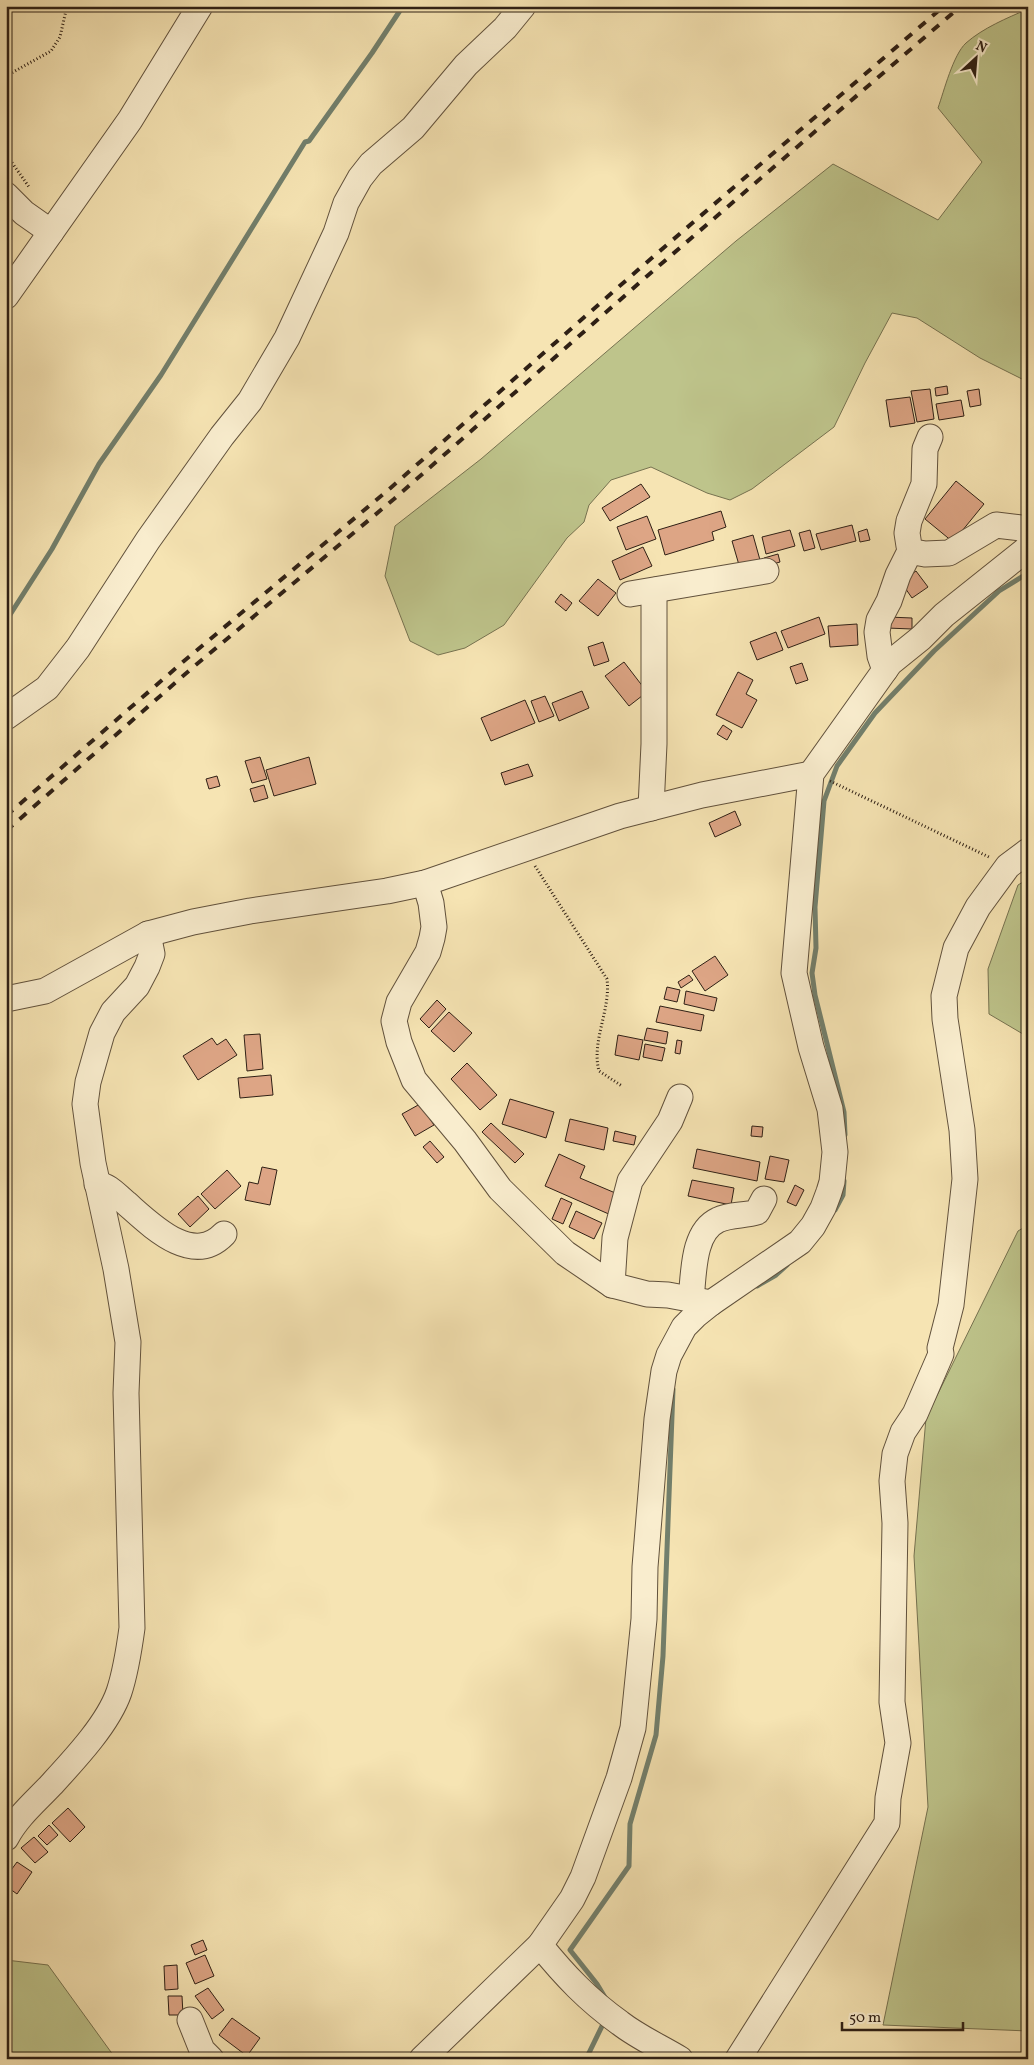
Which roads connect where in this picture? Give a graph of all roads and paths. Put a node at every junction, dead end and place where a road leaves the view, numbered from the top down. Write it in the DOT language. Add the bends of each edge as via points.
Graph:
graph roads {
  1 [pos="67,6"];
  2 [pos="200,6"];
  3 [pos="523,6"];
  4 [pos="6,76"];
  5 [pos="6,195"];
  6 [pos="51,232"];
  7 [pos="6,296"];
  8 [pos="930,437"];
  9 [pos="1028,533"];
  10 [pos="1028,548"];
  11 [pos="911,549"];
  12 [pos="766,571"];
  13 [pos="656,590"];
  14 [pos="630,594"];
  15 [pos="885,670"];
  16 [pos="6,717"];
  17 [pos="811,774"];
  18 [pos="651,808"];
  19 [pos="524,848"];
  20 [pos="1028,851"];
  21 [pos="1008,866"];
  22 [pos="425,883"];
  23 [pos="148,934"];
  24 [pos="6,999"];
  25 [pos="622,1086"];
  26 [pos="680,1097"];
  27 [pos="97,1184"];
  28 [pos="764,1199"];
  29 [pos="224,1234"];
  30 [pos="612,1285"];
  31 [pos="701,1301"];
  32 [pos="6,1838"];
  33 [pos="540,1945"];
  34 [pos="190,2020"];
  35 [pos="210,2059"];
  36 [pos="422,2059"];
  37 [pos="680,2059"];
  38 [pos="738,2059"];
  1 -- 4 [label="path" via="60,37 51,51"];
  2 -- 6 [label="street" via="130,120"];
  3 -- 16 [label="street" via="412,128 360,178 287,338 250,401 148,540 78,648 47,688"];
  5 -- 6 [label="street"];
  6 -- 7 [label="street"];
  8 -- 11 [label="street" via="924,449 924,484 909,521 907,533"];
  9 -- 11 [label="street" via="1021,528 996,525 949,553 925,554"];
  10 -- 15 [label="street" via="944,615"];
  11 -- 15 [label="street" via="879,620 877,632"];
  12 -- 13 [label="street"];
  13 -- 14 [label="street"];
  13 -- 18 [label="street"];
  15 -- 17 [label="street"];
  17 -- 18 [label="street"];
  17 -- 21 [label="path"];
  17 -- 31 [label="street" via="794,973 811,1047 830,1109 835,1152 832,1182 823,1208 800,1242"];
  18 -- 19 [label="street"];
  19 -- 22 [label="street"];
  19 -- 25 [label="path" via="607,979 609,994 595,1058 599,1071"];
  20 -- 21 [label="street"];
  21 -- 38 [label="street" via="978,907 956,948 944,996 962,1130 965,1179 951,1305 941,1354 915,1414 903,1432 892,1481 895,1523 892,1702 898,1743 887,1823"];
  22 -- 23 [label="street" via="250,911"];
  22 -- 30 [label="street" via="431,903 432,938 428,952 399,1002 394,1021 414,1080 500,1189 565,1254"];
  23 -- 24 [label="street" via="45,991"];
  23 -- 27 [label="street" via="152,954 147,967 137,986 112,1012 88,1082 85,1104"];
  26 -- 30 [label="street" via="670,1121 630,1181 615,1238"];
  27 -- 29 [label="street" via="109,1187 158,1230 194,1248 218,1241"];
  27 -- 32 [label="street" via="128,1342 126,1392 132,1628 128,1662 119,1694 100,1727 69,1766 13,1825"];
  28 -- 31 [label="street" via="757,1212 718,1220 706,1228 697,1254"];
  30 -- 31 [label="street" via="647,1294 668,1294"];
  31 -- 33 [label="street" via="669,1355 664,1371 656,1429 644,1619 633,1728 619,1778 583,1877"];
  33 -- 36 [label="street"];
  33 -- 37 [label="street" via="568,1980 593,2002 621,2024"];
  34 -- 35 [label="street" via="202,2050"];
}
